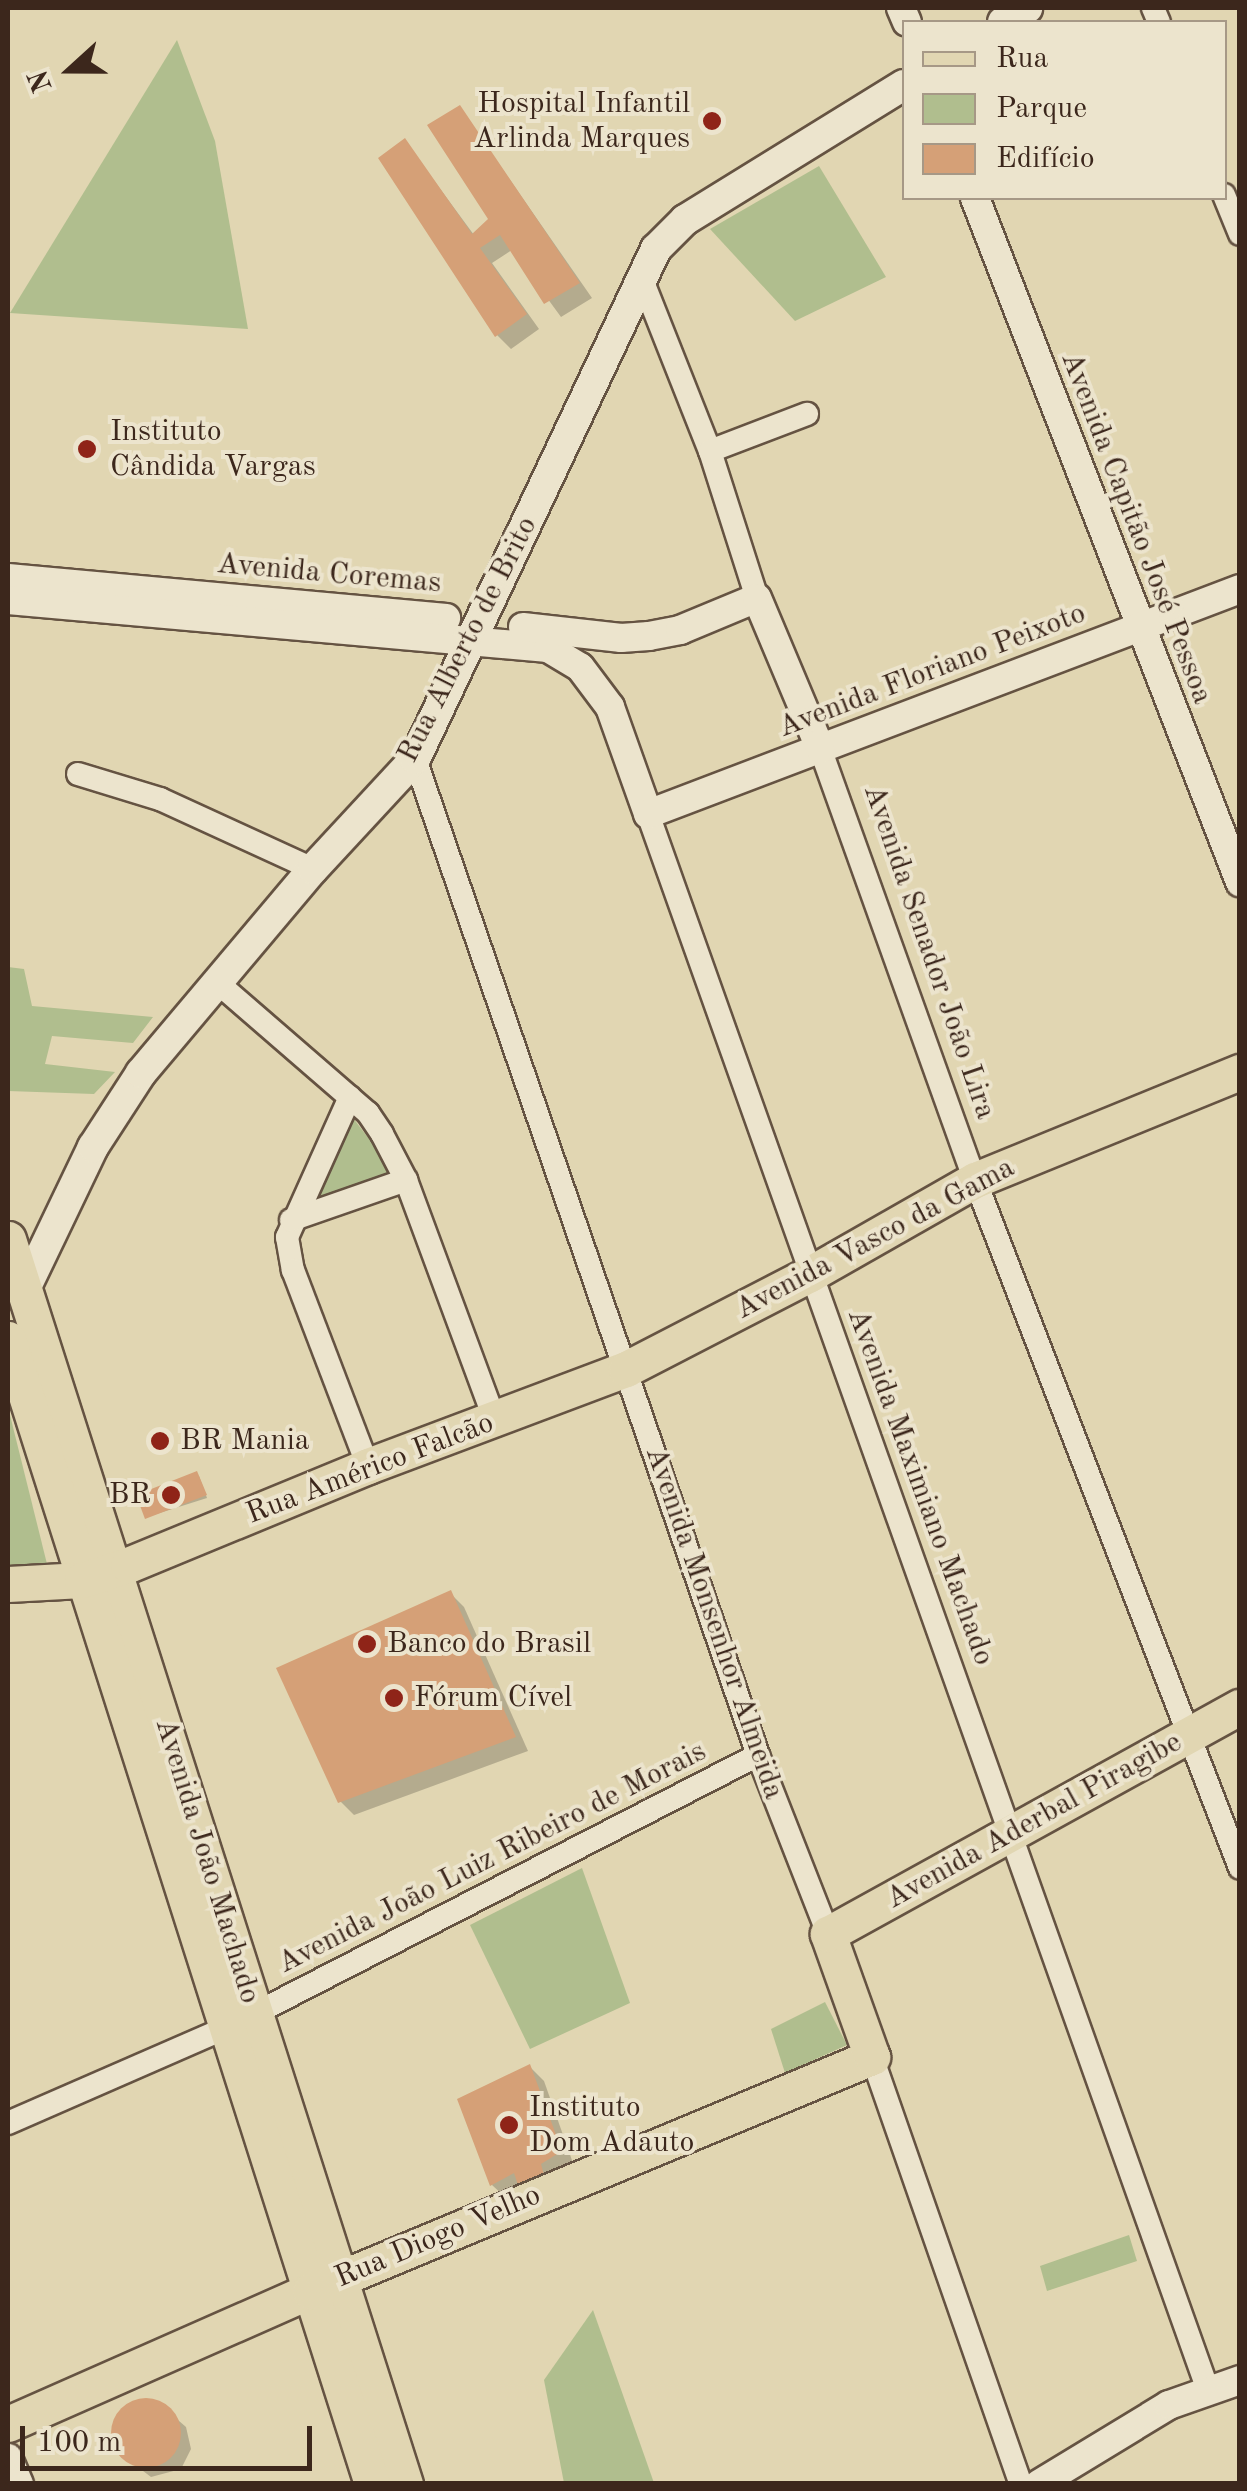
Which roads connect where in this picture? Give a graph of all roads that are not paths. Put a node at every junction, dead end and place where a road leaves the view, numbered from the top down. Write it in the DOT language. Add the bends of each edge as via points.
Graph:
graph roads {
  1 [pos="902,86"];
  2 [pos="976,200"];
  3 [pos="1226,200"];
  4 [pos="1240,234"];
  5 [pos="642,282"];
  6 [pos="807,414"];
  7 [pos="710,451"];
  8 [pos="8,578"];
  9 [pos="1240,589"];
  10 [pos="757,598"];
  11 [pos="8,600"];
  12 [pos="1138,628"];
  13 [pos="475,630"];
  14 [pos="528,644"];
  15 [pos="820,748"];
  16 [pos="416,759"];
  17 [pos="78,774"];
  18 [pos="648,814"];
  19 [pos="314,869"];
  20 [pos="1240,882"];
  21 [pos="219,984"];
  22 [pos="1240,1072"];
  23 [pos="350,1096"];
  24 [pos="406,1180"];
  25 [pos="976,1180"];
  26 [pos="291,1220"];
  27 [pos="8,1240"];
  28 [pos="810,1274"];
  29 [pos="24,1291"];
  30 [pos="8,1339"];
  31 [pos="626,1369"];
  32 [pos="495,1421"];
  33 [pos="368,1466"];
  34 [pos="98,1574"];
  35 [pos="8,1584"];
  36 [pos="1240,1707"];
  37 [pos="1191,1735"];
  38 [pos="758,1755"];
  39 [pos="1010,1835"];
  40 [pos="1240,1868"];
  41 [pos="828,1934"];
  42 [pos="239,2021"];
  43 [pos="872,2058"];
  44 [pos="8,2123"];
  45 [pos="325,2284"];
  46 [pos="1240,2380"];
  47 [pos="1208,2390"];
  48 [pos="8,2424"];
  49 [pos="8,2458"];
  50 [pos="19,2484"];
  51 [pos="372,2484"];
  52 [pos="406,2484"];
  53 [pos="1021,2484"];
  54 [pos="1039,2484"];
  1 -- 5 [label="main road, Rua Alberto de Brito" via="685,220 656,249"];
  2 -- 12 [label="street, Avenida Capitão José Pessoa"];
  3 -- 4 [label="street"];
  5 -- 7 [label="street, Avenida Senador João Lira"];
  5 -- 13 [label="main road, Rua Alberto de Brito"];
  6 -- 7 [label="street"];
  7 -- 10 [label="street, Avenida Senador João Lira"];
  8 -- 13 [label="street, Avenida Coremas"];
  9 -- 12 [label="street, Avenida Floriano Peixoto"];
  10 -- 13 [label="street, Avenida Coremas" via="680,630 635,637"];
  10 -- 15 [label="street, Avenida Senador João Lira"];
  11 -- 13 [label="street, Avenida Coremas"];
  12 -- 15 [label="street, Avenida Floriano Peixoto"];
  12 -- 20 [label="street, Avenida Capitão José Pessoa"];
  13 -- 14 [label="street, Avenida Coremas"];
  13 -- 16 [label="main road, Rua Alberto de Brito"];
  14 -- 18 [label="street, Avenida Maximiano Machado" via="548,648 591,678 616,718"];
  15 -- 18 [label="street, Avenida Floriano Peixoto"];
  15 -- 25 [label="street, Avenida Senador João Lira"];
  16 -- 19 [label="main road, Rua Alberto de Brito"];
  16 -- 31 [label="street, Avenida Monsenhor Almeida"];
  17 -- 19 [label="street" via="160,799"];
  18 -- 28 [label="street, Avenida Maximiano Machado"];
  19 -- 21 [label="main road, Rua Alberto de Brito"];
  21 -- 23 [label="street"];
  21 -- 29 [label="main road, Rua Alberto de Brito" via="116,1110"];
  22 -- 25 [label="main road, Avenida Vasco da Gama"];
  23 -- 24 [label="street" via="368,1112"];
  23 -- 26 [label="street"];
  24 -- 26 [label="street"];
  24 -- 32 [label="street"];
  25 -- 28 [label="main road, Avenida Vasco da Gama"];
  25 -- 37 [label="street, Avenida Senador João Lira"];
  26 -- 33 [label="street" via="293,1270"];
  27 -- 29 [label="main road, Avenida João Machado"];
  28 -- 31 [label="main road, Avenida Vasco da Gama"];
  28 -- 39 [label="street, Avenida Maximiano Machado"];
  29 -- 34 [label="main road, Avenida João Machado"];
  30 -- 34 [label="main road, Avenida João Machado"];
  31 -- 32 [label="main road, Rua Américo Falcão"];
  31 -- 38 [label="street, Avenida Monsenhor Almeida"];
  32 -- 33 [label="main road, Rua Américo Falcão"];
  33 -- 34 [label="main road, Rua Américo Falcão"];
  34 -- 35 [label="main road, Rua Américo Falcão"];
  34 -- 42 [label="main road, Avenida João Machado"];
  36 -- 37 [label="main road, Avenida Aderbal Piragibe"];
  37 -- 39 [label="main road, Avenida Aderbal Piragibe"];
  37 -- 40 [label="street, Avenida Senador João Lira"];
  38 -- 41 [label="street, Avenida Monsenhor Almeida"];
  38 -- 42 [label="street, Avenida João Luiz Ribeiro de Morais"];
  39 -- 41 [label="main road, Avenida Aderbal Piragibe"];
  39 -- 47 [label="street, Avenida Maximiano Machado"];
  41 -- 43 [label="main road, Avenida Monsenhor Almeida"];
  42 -- 44 [label="street, Avenida João Luiz Ribeiro de Morais"];
  42 -- 45 [label="main road, Avenida João Machado"];
  43 -- 45 [label="main road, Rua Diogo Velho"];
  43 -- 53 [label="street, Avenida Monsenhor Almeida"];
  45 -- 48 [label="main road, Rua Diogo Velho"];
  45 -- 51 [label="main road, Avenida João Machado"];
  45 -- 52 [label="main road, Avenida João Machado"];
  46 -- 47 [label="street"];
  47 -- 54 [label="street" via="1169,2405"];
  49 -- 50 [label="street"];
}
